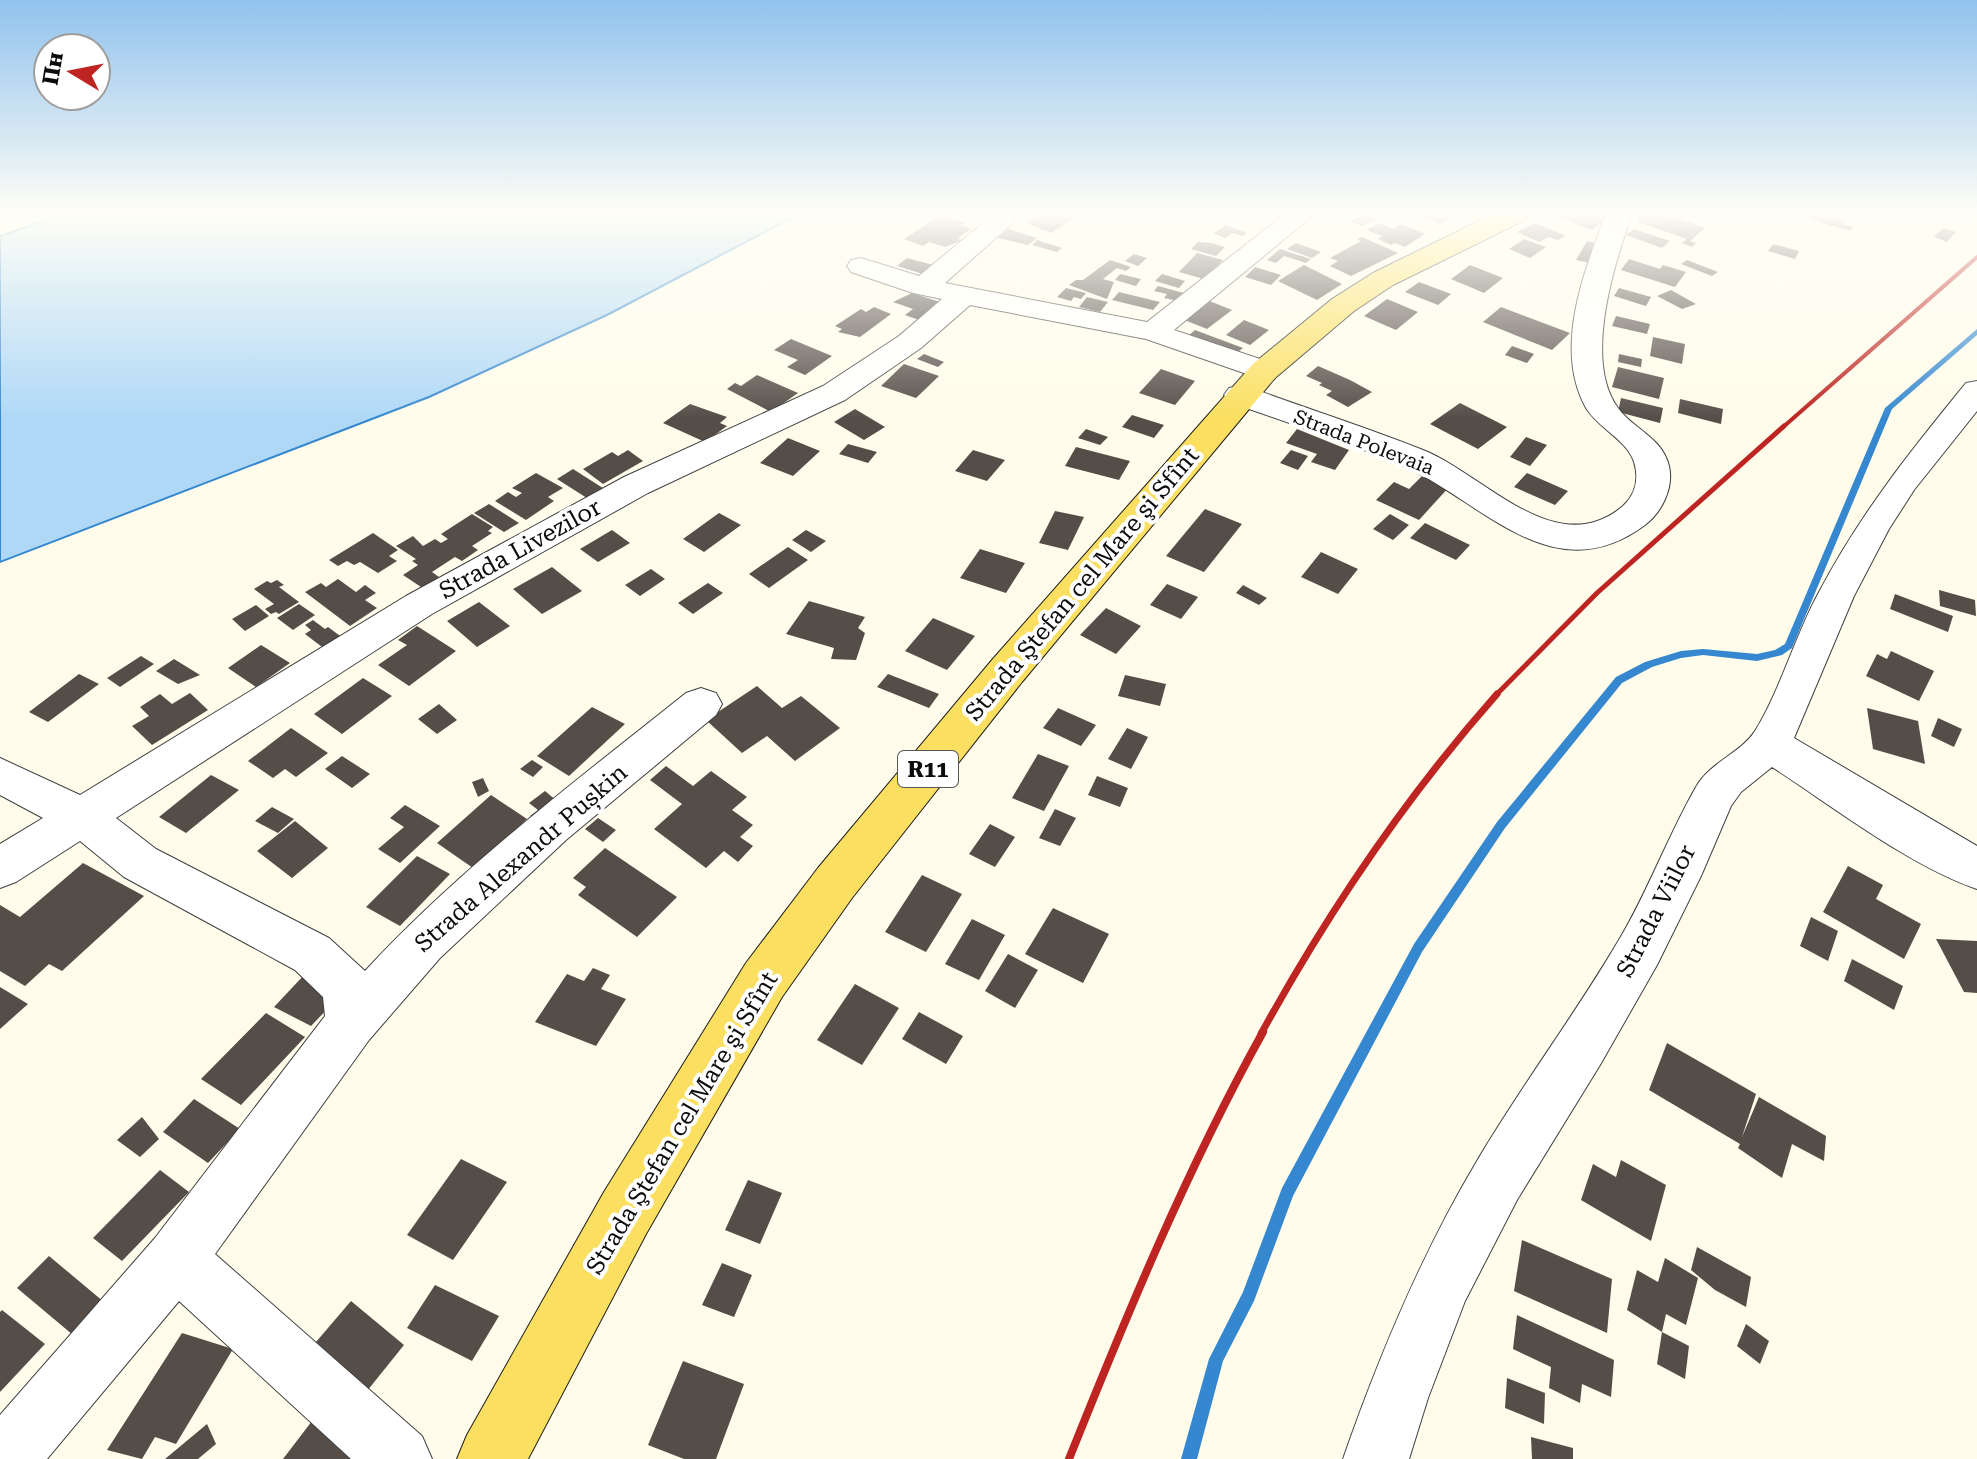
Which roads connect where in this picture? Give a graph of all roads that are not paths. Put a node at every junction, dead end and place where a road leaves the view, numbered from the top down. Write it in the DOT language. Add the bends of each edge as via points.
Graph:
graph roads {
  1 [pos="908,282"];
  2 [pos="929,282"];
  3 [pos="1216,282"];
  4 [pos="1378,282"];
  5 [pos="1595,282"];
  6 [pos="923,287"];
  7 [pos="963,296"];
  8 [pos="1153,332"];
  9 [pos="1252,383"];
  10 [pos="1977,390"];
  11 [pos="701,704"];
  12 [pos="1770,744"];
  13 [pos="0,775"];
  14 [pos="84,818"];
  15 [pos="0,868"];
  16 [pos="1977,869"];
  17 [pos="351,1023"];
  18 [pos="176,1259"];
  19 [pos="5,1459"];
  20 [pos="399,1459"];
  21 [pos="491,1459"];
  22 [pos="1376,1459"];
  1 -- 6 [label="street, Strada Polevaia"];
  2 -- 6 [label="street"];
  3 -- 8 [label="street"];
  4 -- 9 [label="main road, Strada Ştefan cel Mare şi Sfînt / R11" via="1343,305"];
  5 -- 9 [label="street, Strada Polevaia" via="1587,350 1599,404 1646,450 1654,473 1652,493 1624,523 1593,535 1570,537 1516,520 1433,466"];
  6 -- 7 [label="street, Strada Polevaia"];
  7 -- 8 [label="street, Strada Polevaia"];
  7 -- 14 [label="street, Strada Livezilor" via="910,342 834,393 636,485 432,597"];
  8 -- 9 [label="street, Strada Polevaia"];
  9 -- 21 [label="main road, Strada Ştefan cel Mare şi Sfînt / R11" via="959,730 764,980 625,1213"];
  10 -- 12 [label="street, Strada Viilor" via="1872,528 1835,596"];
  11 -- 17 [label="street, Strada Alexandr Pușkin" via="550,827 423,942"];
  12 -- 16 [label="street"];
  12 -- 22 [label="street, Strada Viilor" via="1713,797 1640,949 1486,1202 1442,1284"];
  13 -- 14 [label="street"];
  14 -- 15 [label="street, Strada Livezilor"];
  14 -- 17 [label="street" via="140,863 312,954 347,987"];
  17 -- 18 [label="street, Strada Alexandr Pușkin"];
  18 -- 19 [label="street, Strada Alexandr Pușkin"];
  18 -- 20 [label="street"];
}
